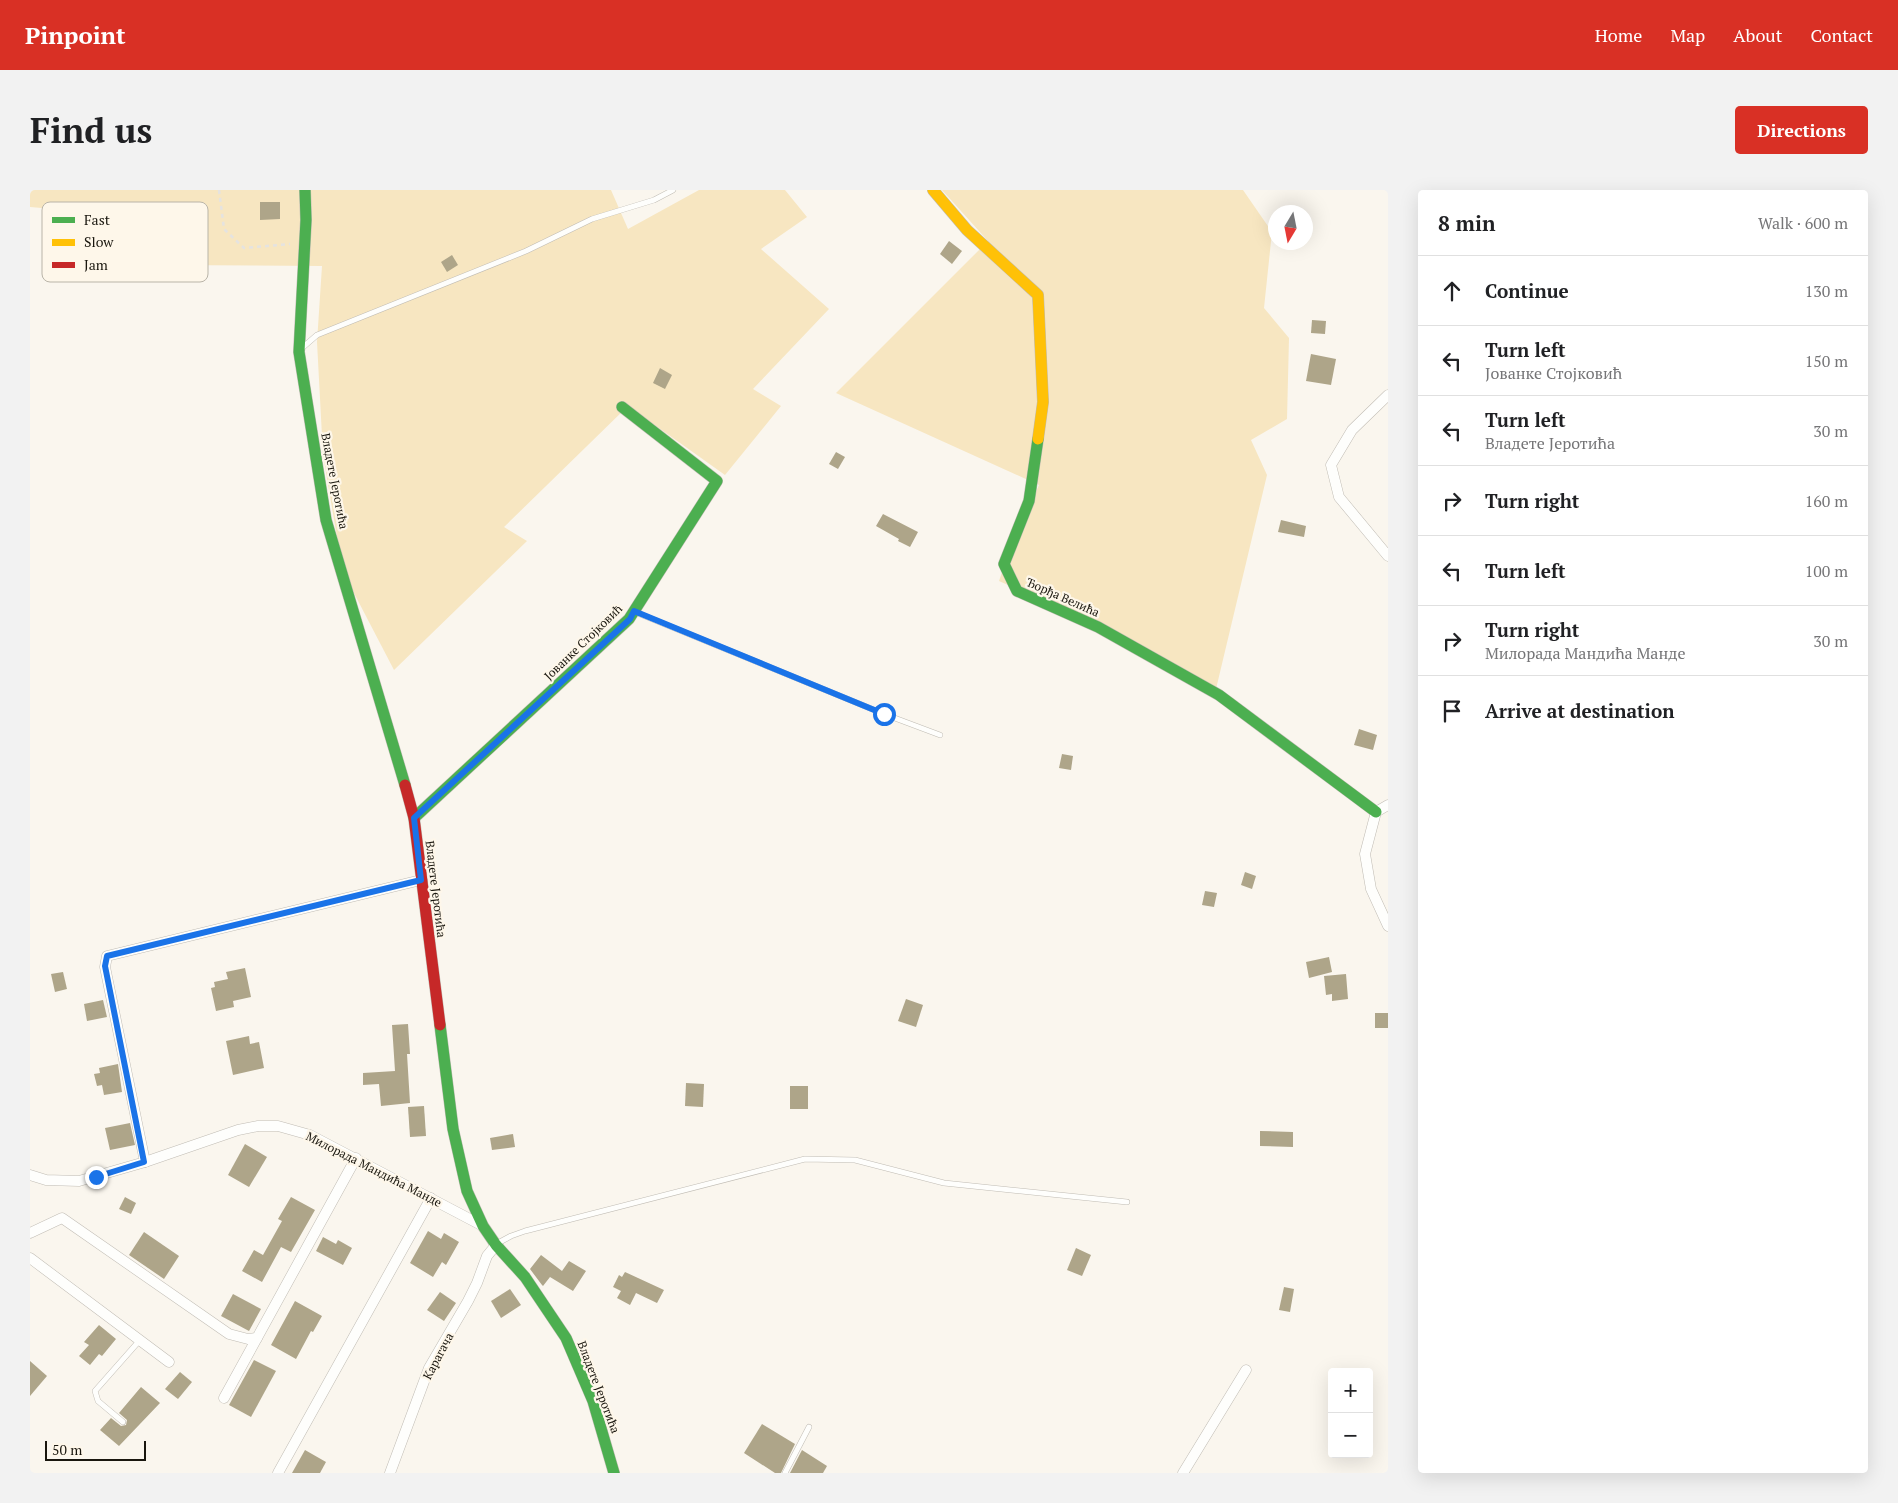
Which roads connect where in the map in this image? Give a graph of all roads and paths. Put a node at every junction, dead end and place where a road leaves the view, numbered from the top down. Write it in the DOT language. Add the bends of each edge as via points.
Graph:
graph roads {
  1 [pos="219,190"];
  2 [pos="305,190"];
  3 [pos="673,190"];
  4 [pos="933,190"];
  5 [pos="304,243"];
  6 [pos="298,352"];
  7 [pos="1388,395"];
  8 [pos="622,407"];
  9 [pos="1388,556"];
  10 [pos="634,611"];
  11 [pos="940,735"];
  12 [pos="1388,805"];
  13 [pos="1376,812"];
  14 [pos="414,818"];
  15 [pos="421,880"];
  16 [pos="1388,926"];
  17 [pos="356,1158"];
  18 [pos="144,1162"];
  19 [pos="30,1175"];
  20 [pos="431,1198"];
  21 [pos="1127,1202"];
  22 [pos="483,1226"];
  23 [pos="30,1233"];
  24 [pos="496,1245"];
  25 [pos="30,1258"];
  26 [pos="257,1338"];
  27 [pos="140,1340"];
  28 [pos="169,1362"];
  29 [pos="1246,1370"];
  30 [pos="224,1398"];
  31 [pos="123,1422"];
  32 [pos="809,1427"];
  33 [pos="278,1473"];
  34 [pos="390,1473"];
  35 [pos="614,1473"];
  36 [pos="785,1473"];
  37 [pos="1183,1473"];
  1 -- 5 [label="path" via="224,229 244,248"];
  2 -- 5 [label="street, Владете Јеротића"];
  3 -- 6 [label="lane" via="654,200 592,219 526,251 317,334"];
  4 -- 13 [label="street, Ђорђа Велића" via="967,230 1038,294 1043,402 1029,502 1004,564 1017,591 1098,627 1219,695"];
  5 -- 6 [label="street, Владете Јеротића"];
  6 -- 14 [label="street, Владете Јеротића" via="326,520"];
  7 -- 9 [label="street" via="1352,430 1331,465 1339,497"];
  8 -- 10 [label="street, Јованке Стојковић" via="717,481"];
  10 -- 11 [label="lane"];
  10 -- 14 [label="street, Јованке Стојковић" via="630,619"];
  12 -- 13 [label="street"];
  13 -- 16 [label="street" via="1365,854 1371,889"];
  14 -- 15 [label="street, Владете Јеротића"];
  15 -- 18 [label="street" via="107,956 105,966"];
  15 -- 22 [label="street, Владете Јеротића" via="453,1129 467,1191"];
  17 -- 18 [label="street, Милорада Мандића Манде" via="310,1135 268,1126 238,1130"];
  17 -- 20 [label="street, Милорада Мандића Манде"];
  17 -- 26 [label="street"];
  18 -- 19 [label="street, Милорада Мандића Манде" via="78,1181 46,1180"];
  20 -- 22 [label="street, Милорада Мандића Манде"];
  20 -- 33 [label="street"];
  21 -- 24 [label="lane" via="944,1183 854,1160 805,1159 525,1231"];
  22 -- 24 [label="street, Владете Јеротића"];
  23 -- 26 [label="street" via="62,1218 229,1334"];
  24 -- 34 [label="street, Карагача" via="491,1248 468,1301 429,1368"];
  24 -- 35 [label="street, Владете Јеротића" via="525,1277 566,1338 593,1401"];
  25 -- 27 [label="street"];
  26 -- 30 [label="street"];
  27 -- 28 [label="street"];
  27 -- 31 [label="lane" via="96,1391 98,1401"];
  29 -- 37 [label="street"];
  32 -- 36 [label="lane"];
}
